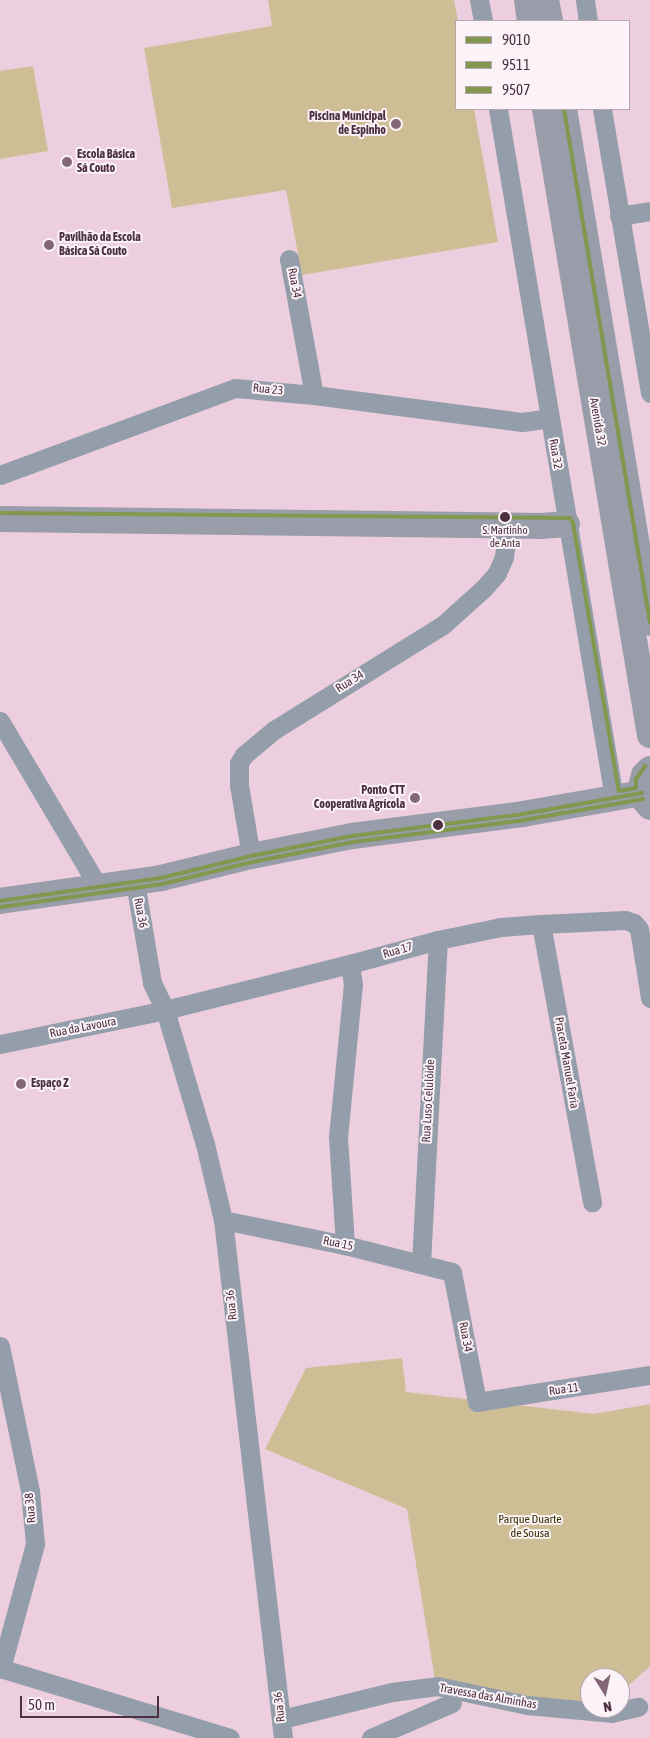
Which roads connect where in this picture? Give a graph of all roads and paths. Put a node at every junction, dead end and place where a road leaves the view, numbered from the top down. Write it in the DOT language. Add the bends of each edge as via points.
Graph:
graph roads {
  1 [pos="479,0"];
  2 [pos="527,0"];
  3 [pos="546,0"];
  4 [pos="585,0"];
  5 [pos="483,20"];
  6 [pos="530,20"];
  7 [pos="550,20"];
  8 [pos="588,20"];
  9 [pos="498,110"];
  10 [pos="545,110"];
  11 [pos="564,110"];
  12 [pos="602,110"];
  13 [pos="650,211"];
  14 [pos="619,216"];
  15 [pos="290,259"];
  16 [pos="650,393"];
  17 [pos="314,396"];
  18 [pos="549,418"];
  19 [pos="0,475"];
  20 [pos="0,519"];
  21 [pos="567,524"];
  22 [pos="508,526"];
  23 [pos="650,623"];
  24 [pos="0,721"];
  25 [pos="650,736"];
  26 [pos="650,768"];
  27 [pos="614,798"];
  28 [pos="646,800"];
  29 [pos="251,856"];
  30 [pos="135,882"];
  31 [pos="99,888"];
  32 [pos="0,901"];
  33 [pos="541,924"];
  34 [pos="438,940"];
  35 [pos="350,964"];
  36 [pos="650,998"];
  37 [pos="165,1010"];
  38 [pos="0,1044"];
  39 [pos="592,1202"];
  40 [pos="223,1220"];
  41 [pos="345,1245"];
  42 [pos="421,1263"];
  43 [pos="452,1272"];
  44 [pos="0,1346"];
  45 [pos="650,1375"];
  46 [pos="477,1402"];
  47 [pos="0,1668"];
  48 [pos="452,1703"];
  49 [pos="638,1707"];
  50 [pos="282,1719"];
  51 [pos="230,1738"];
  52 [pos="283,1738"];
  53 [pos="371,1738"];
  1 -- 5 [label="street"];
  2 -- 6 [label="main road"];
  3 -- 7 [label="main road"];
  4 -- 8 [label="street"];
  9 -- 18 [label="street, Rua 32"];
  10 -- 25 [label="main road, Avenida 32"];
  11 -- 23 [label="main road, Avenida 32"];
  12 -- 14 [label="street"];
  13 -- 14 [label="street"];
  14 -- 16 [label="street"];
  15 -- 17 [label="street, Rua 34"];
  17 -- 18 [label="street, Rua 23" via="522,422"];
  17 -- 19 [label="street, Rua 23" via="235,388"];
  18 -- 21 [label="street, Rua 32"];
  20 -- 22 [label="main road"];
  21 -- 22 [label="main road"];
  21 -- 27 [label="street, Rua 32"];
  22 -- 29 [label="street, Rua 34" via="504,557 497,573 443,625 251,747 239,763 239,785"];
  24 -- 31 [label="street"];
  26 -- 28 [label="main road" via="642,781"];
  27 -- 28 [label="main road"];
  27 -- 29 [label="main road" via="523,814 352,836"];
  29 -- 30 [label="main road"];
  30 -- 31 [label="main road"];
  30 -- 37 [label="street, Rua 36" via="152,983"];
  31 -- 32 [label="main road"];
  33 -- 34 [label="street, Rua 17"];
  33 -- 36 [label="street, Rua 17" via="624,920 634,923 639,929"];
  33 -- 39 [label="street, Praceta Manuel Faria"];
  34 -- 35 [label="street, Rua 17"];
  34 -- 42 [label="street, Rua Luso Celulóide"];
  35 -- 37 [label="street, Rua 17"];
  35 -- 41 [label="street" via="353,985 338,1137"];
  37 -- 38 [label="street, Rua da Lavoura"];
  37 -- 40 [label="street, Rua 36" via="205,1144"];
  40 -- 41 [label="street, Rua 15"];
  40 -- 50 [label="street, Rua 36"];
  41 -- 42 [label="street, Rua 15"];
  42 -- 43 [label="street, Rua 15"];
  43 -- 46 [label="street, Rua 34"];
  44 -- 47 [label="street, Rua 38" via="30,1491 35,1544"];
  45 -- 46 [label="street, Rua 11"];
  47 -- 51 [label="street"];
  48 -- 53 [label="street"];
  49 -- 50 [label="street, Travessa das Alminhas" via="611,1713 527,1706 437,1686 392,1692"];
  50 -- 52 [label="street, Rua 36"];
}
